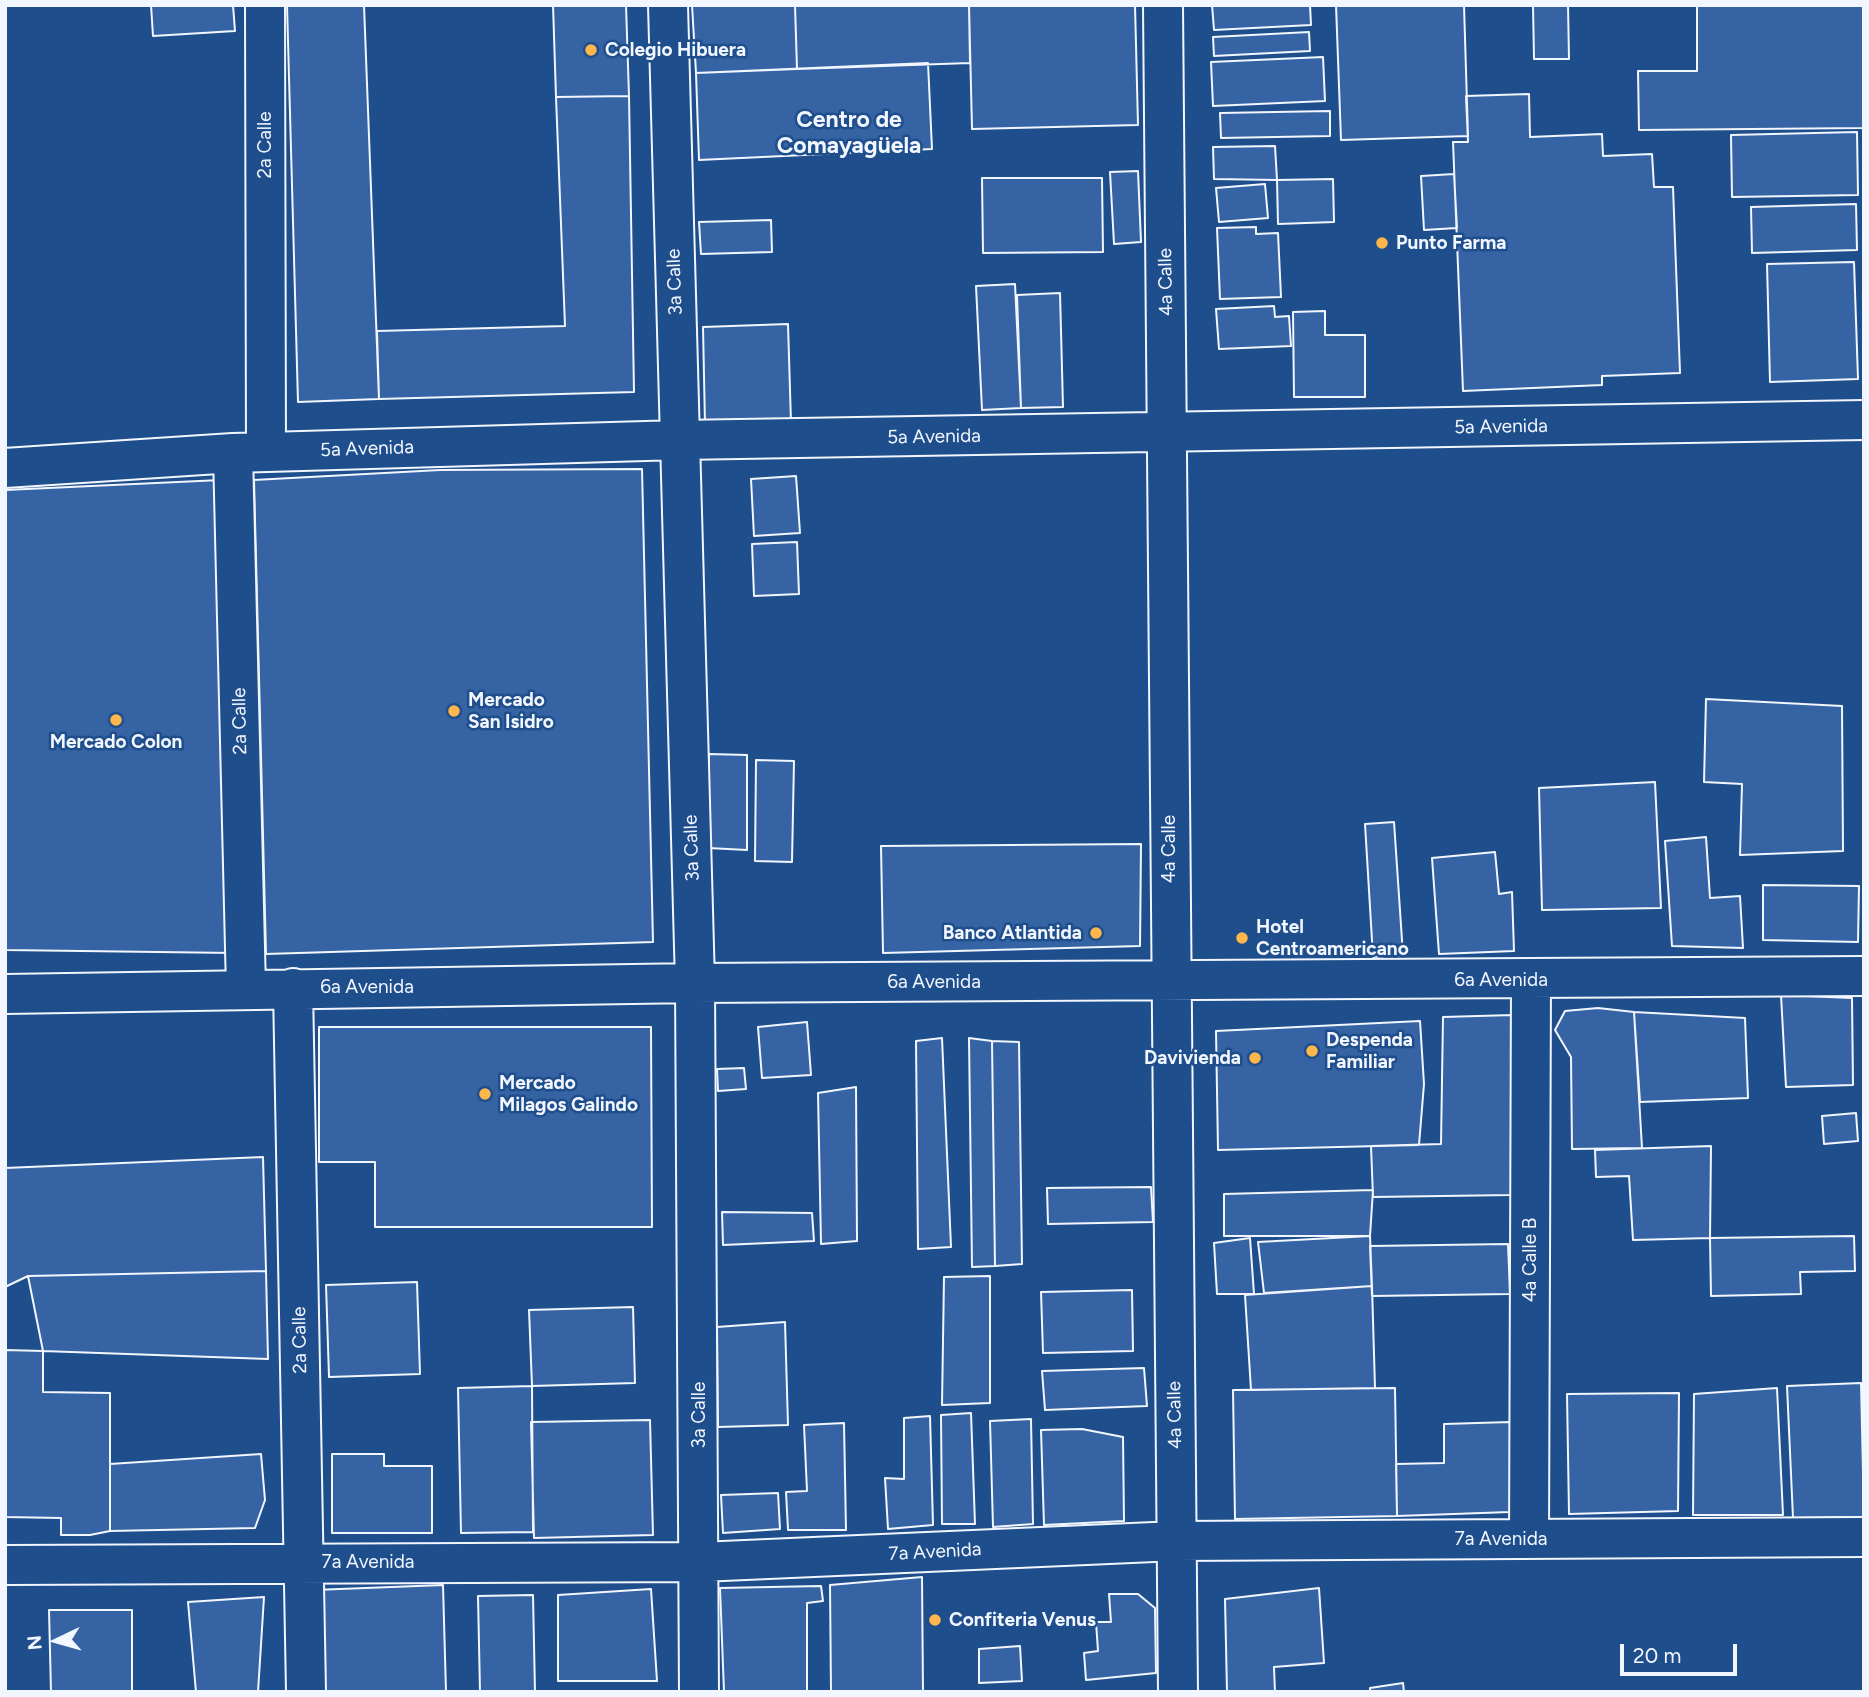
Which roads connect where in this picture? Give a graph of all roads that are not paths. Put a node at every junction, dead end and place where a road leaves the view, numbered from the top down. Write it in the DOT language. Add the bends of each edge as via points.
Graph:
graph roads {
  1 [pos="265,5"];
  2 [pos="668,5"];
  3 [pos="1163,5"];
  4 [pos="1864,421"];
  5 [pos="1167,434"];
  6 [pos="680,440"];
  7 [pos="249,452"];
  8 [pos="5,468"];
  9 [pos="1864,976"];
  10 [pos="1531,980"];
  11 [pos="1170,981"];
  12 [pos="695,983"];
  13 [pos="293,988"];
  14 [pos="246,989"];
  15 [pos="5,994"];
  16 [pos="1864,1536"];
  17 [pos="1529,1539"];
  18 [pos="1177,1541"];
  19 [pos="304,1562"];
  20 [pos="700,1562"];
  21 [pos="5,1565"];
  22 [pos="306,1692"];
  23 [pos="699,1692"];
  24 [pos="1178,1692"];
  1 -- 7 [label="street, 2a Calle"];
  2 -- 6 [label="street, 3a Calle"];
  3 -- 5 [label="street, 4a Calle"];
  4 -- 5 [label="street, 5a Avenida"];
  5 -- 6 [label="street, 5a Avenida"];
  5 -- 11 [label="street, 4a Calle"];
  6 -- 7 [label="street, 5a Avenida"];
  6 -- 12 [label="street, 3a Calle"];
  7 -- 8 [label="street, 5a Avenida"];
  7 -- 14 [label="street, 2a Calle"];
  9 -- 10 [label="street, 6a Avenida"];
  10 -- 11 [label="street, 6a Avenida"];
  10 -- 17 [label="street, 4a Calle B"];
  11 -- 12 [label="street, 6a Avenida"];
  11 -- 18 [label="street, 4a Calle"];
  12 -- 13 [label="street, 6a Avenida"];
  12 -- 20 [label="street, 3a Calle"];
  13 -- 14 [label="street, 6a Avenida"];
  13 -- 19 [label="street, 2a Calle"];
  14 -- 15 [label="street, 6a Avenida"];
  16 -- 17 [label="street, 7a Avenida"];
  17 -- 18 [label="street, 7a Avenida"];
  18 -- 20 [label="street, 7a Avenida"];
  18 -- 24 [label="street, 4a Calle"];
  19 -- 20 [label="street, 7a Avenida"];
  19 -- 21 [label="street, 7a Avenida"];
  19 -- 22 [label="street, 2a Calle"];
  20 -- 23 [label="street, 3a Calle"];
}
